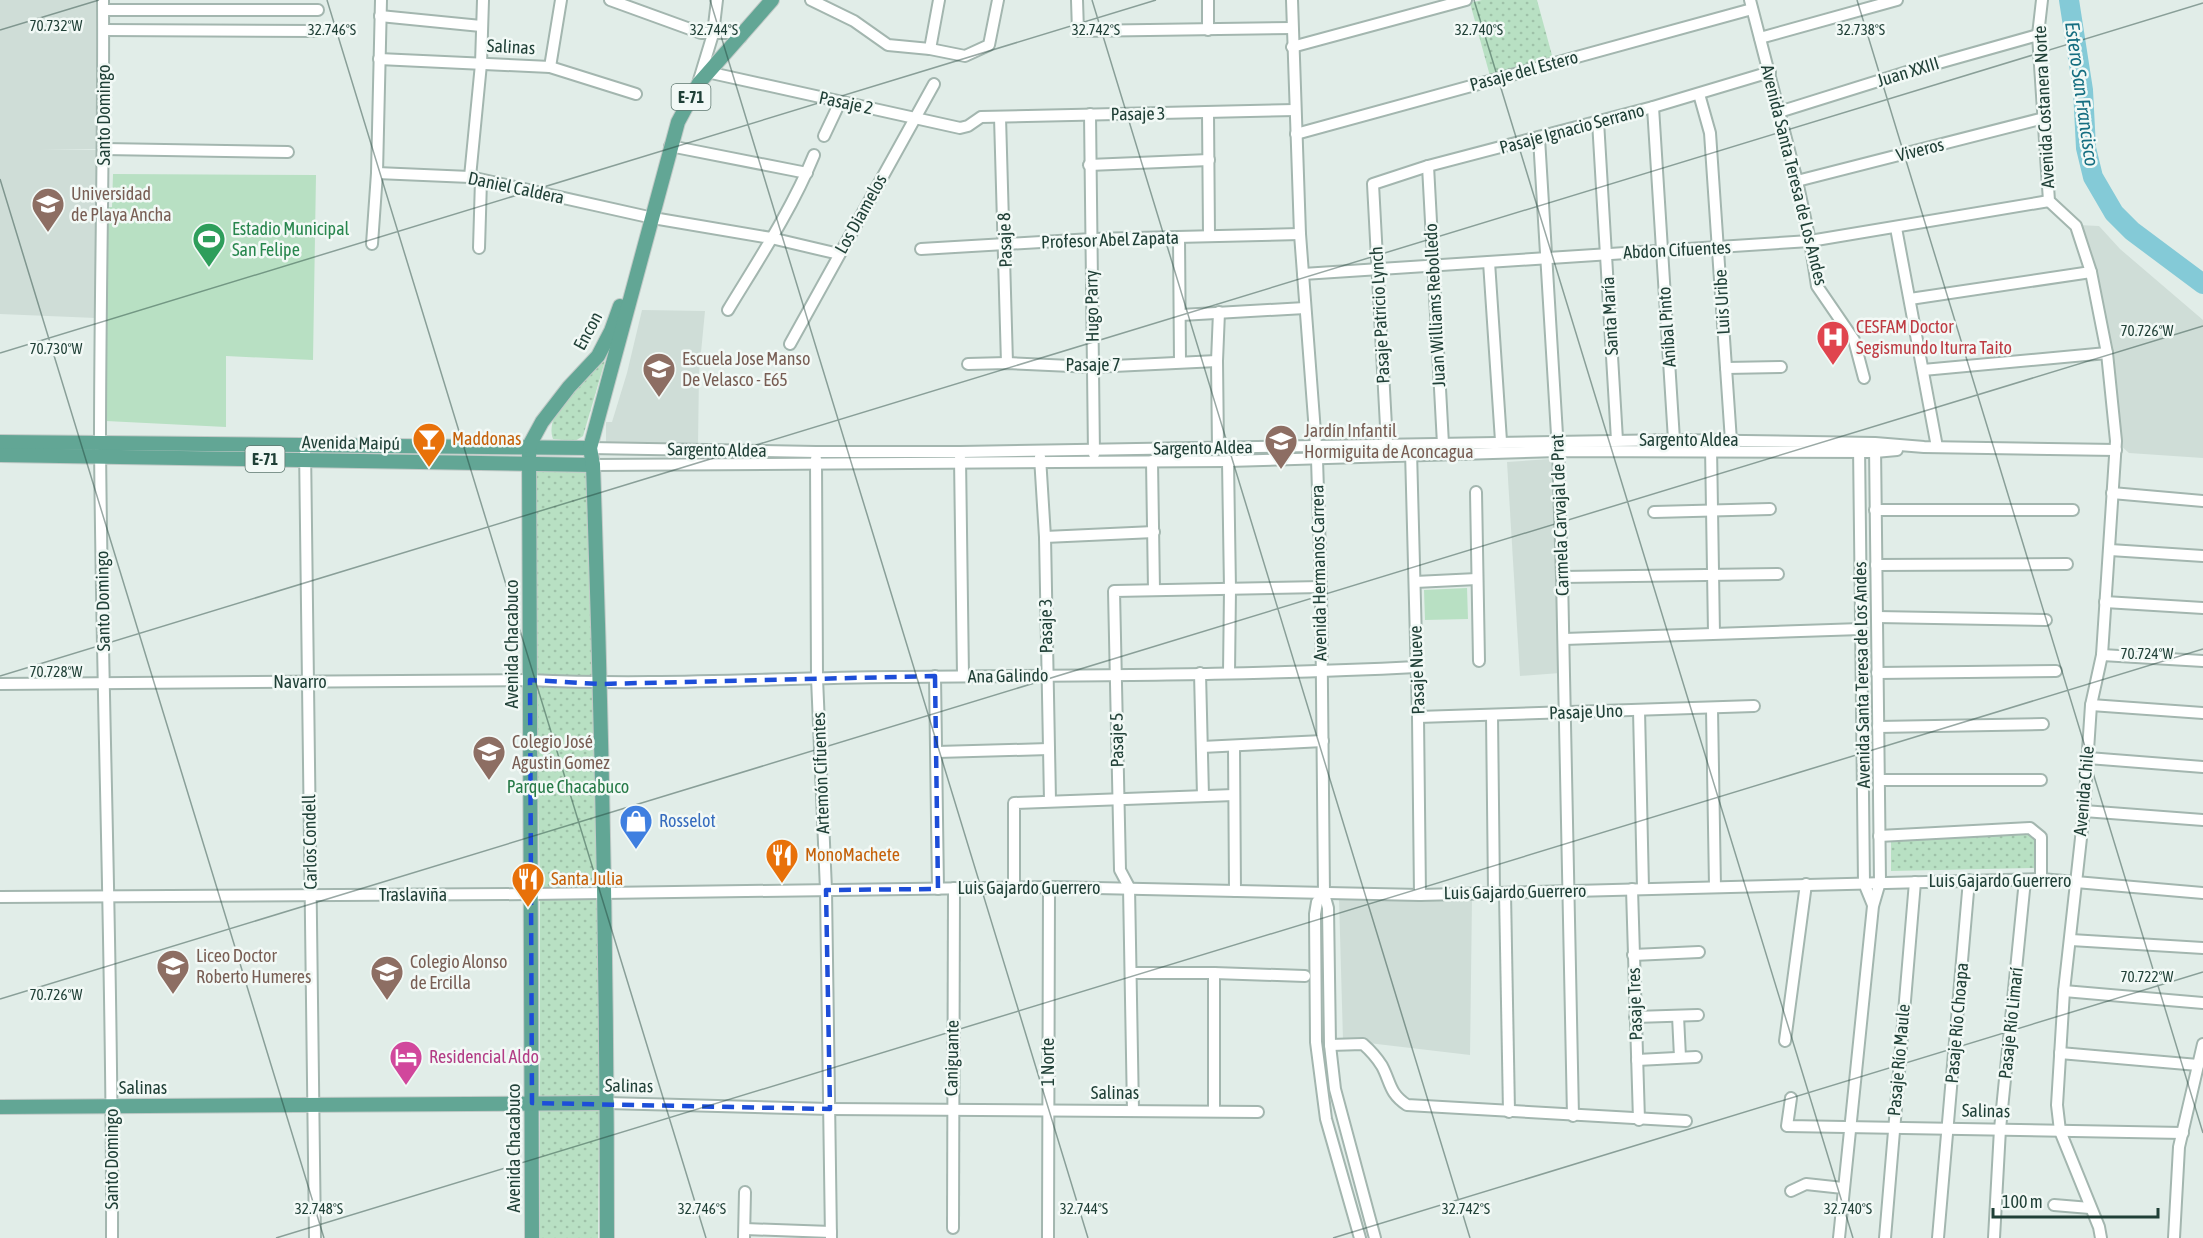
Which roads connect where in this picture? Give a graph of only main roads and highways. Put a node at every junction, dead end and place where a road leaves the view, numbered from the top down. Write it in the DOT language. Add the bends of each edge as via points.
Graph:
graph roads {
  1 [pos="772,0"];
  2 [pos="652,218"];
  3 [pos="0,442"];
  4 [pos="529,446"];
  5 [pos="590,448"];
  6 [pos="100,450"];
  7 [pos="305,453"];
  8 [pos="0,454"];
  9 [pos="529,464"];
  10 [pos="593,465"];
  11 [pos="532,1103"];
  12 [pos="607,1103"];
  13 [pos="0,1107"];
  14 [pos="532,1238"];
  15 [pos="607,1238"];
  1 -- 2 [label="main road, Encon / E-71" via="703,78 678,122"];
  2 -- 4 [label="main road, Encon / E-71" via="598,356 549,413"];
  2 -- 5 [label="main road, Encon / E-71"];
  3 -- 6 [label="main road, Avenida Maipú / E-71"];
  4 -- 5 [label="main road, Avenida Maipú / E-71"];
  4 -- 7 [label="main road, Avenida Maipú / E-71"];
  4 -- 9 [label="main road, Avenida Chacabuco"];
  5 -- 10 [label="main road, E-71"];
  6 -- 7 [label="main road, Avenida Maipú / E-71"];
  6 -- 8 [label="main road, Avenida Maipú / E-71"];
  7 -- 9 [label="main road, Avenida Maipú / E-71"];
  9 -- 10 [label="main road, Avenida Maipú / E-71"];
  9 -- 11 [label="main road, Avenida Chacabuco"];
  10 -- 12 [label="main road"];
  11 -- 12 [label="main road, Salinas"];
  11 -- 13 [label="main road, Salinas"];
  11 -- 14 [label="main road, Avenida Chacabuco"];
  12 -- 15 [label="main road"];
}
